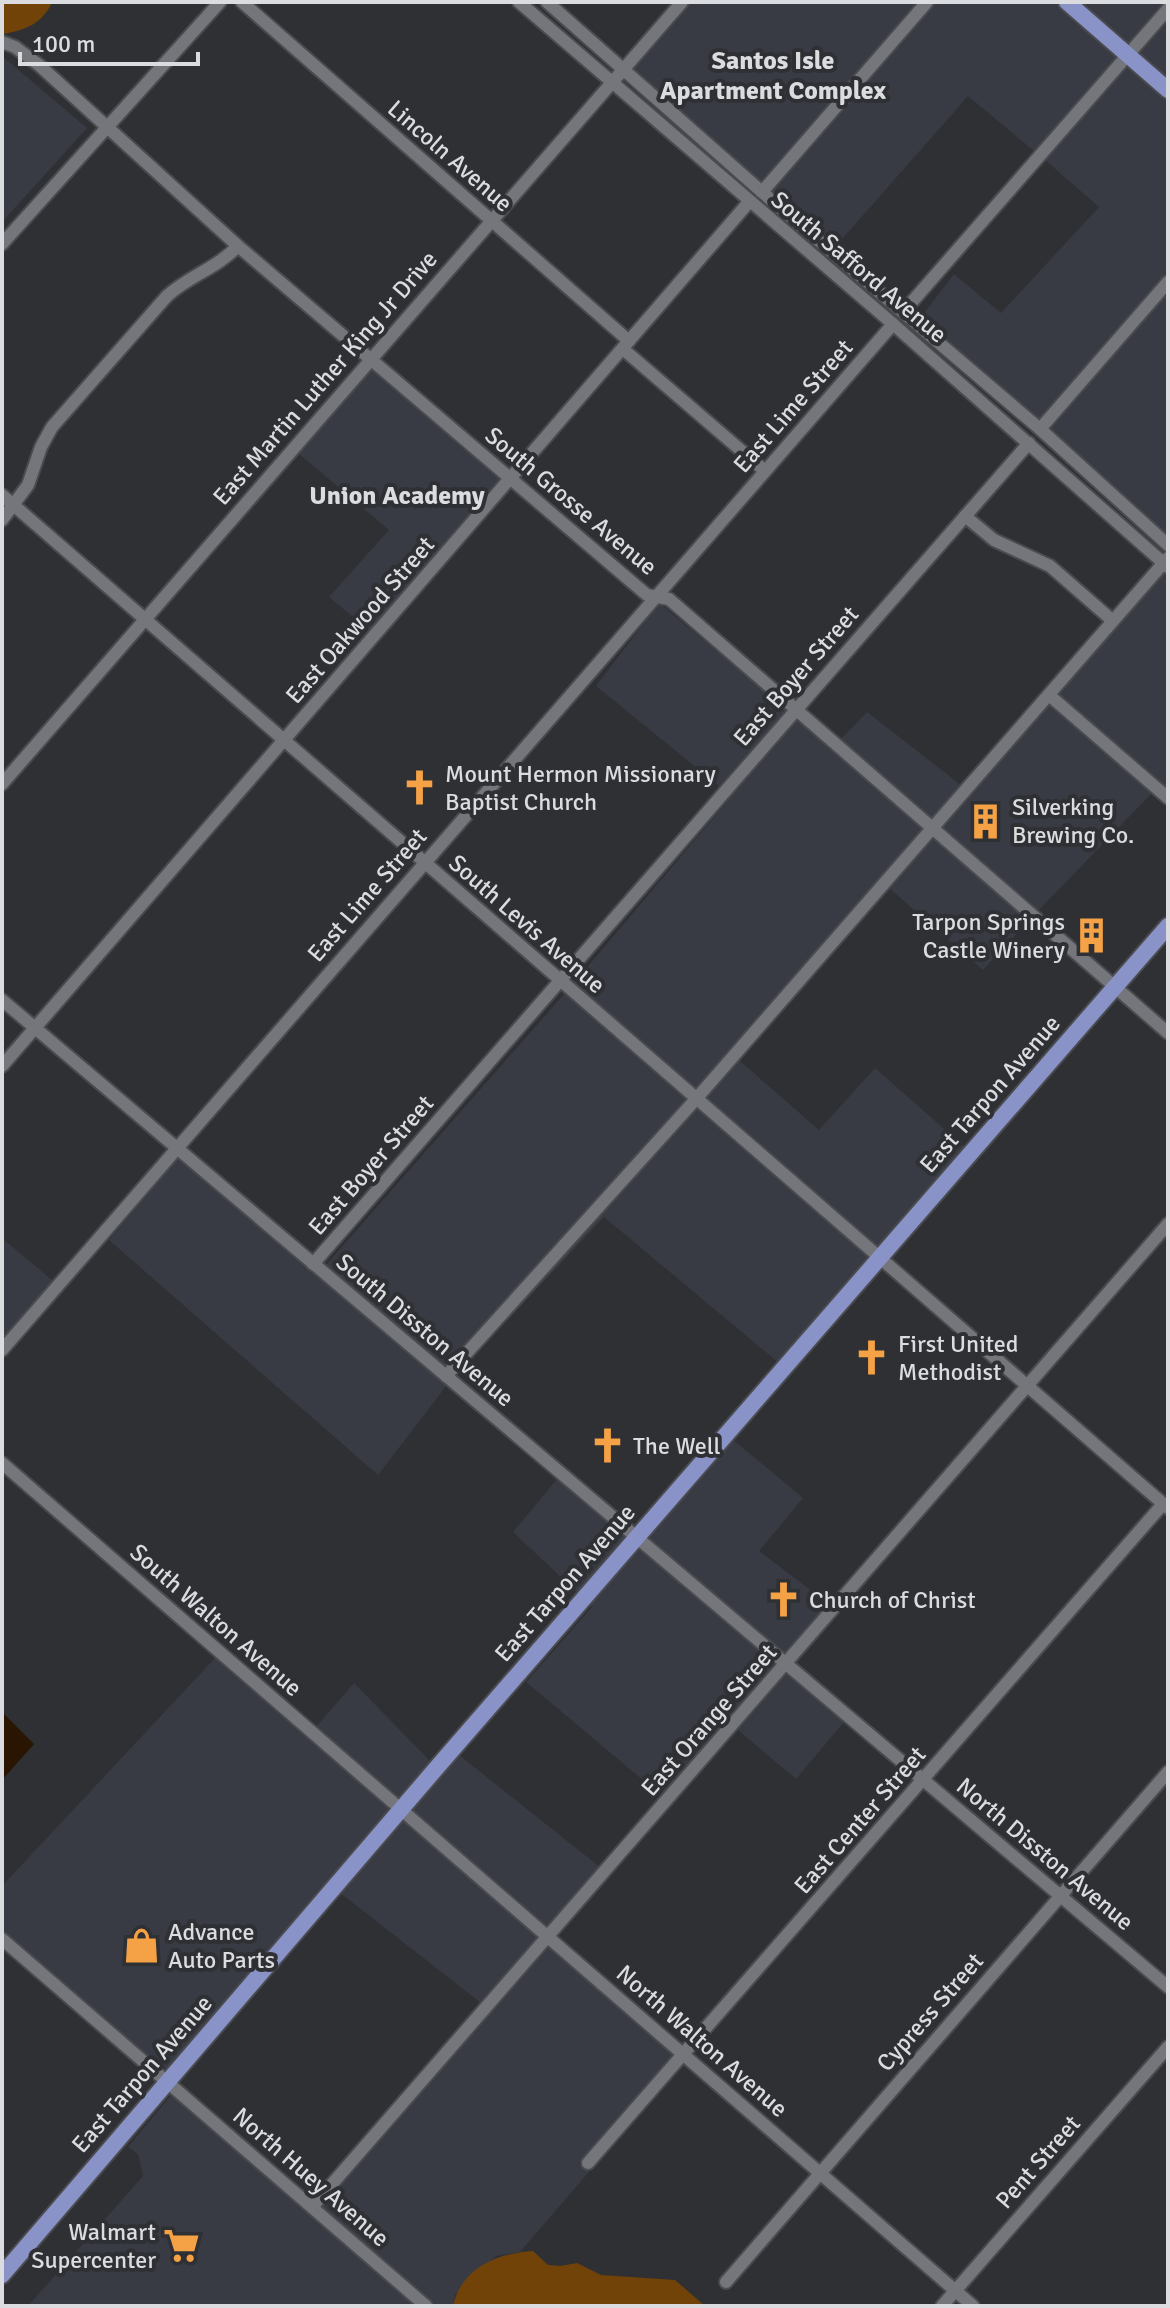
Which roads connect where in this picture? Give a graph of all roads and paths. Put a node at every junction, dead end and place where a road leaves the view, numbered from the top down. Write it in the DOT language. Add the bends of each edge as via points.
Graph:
graph roads {
  1 [pos="220,2"];
  2 [pos="242,2"];
  3 [pos="519,2"];
  4 [pos="547,2"];
  5 [pos="682,2"];
  6 [pos="927,2"];
  7 [pos="1067,2"];
  8 [pos="1168,9"];
  9 [pos="2,42"];
  10 [pos="1128,55"];
  11 [pos="623,68"];
  12 [pos="612,81"];
  13 [pos="1168,90"];
  14 [pos="106,128"];
  15 [pos="762,192"];
  16 [pos="749,202"];
  17 [pos="491,221"];
  18 [pos="2,244"];
  19 [pos="238,246"];
  20 [pos="1168,282"];
  21 [pos="904,311"];
  22 [pos="893,324"];
  23 [pos="626,345"];
  24 [pos="371,360"];
  25 [pos="1040,429"];
  26 [pos="1029,443"];
  27 [pos="765,471"];
  28 [pos="511,479"];
  29 [pos="2,495"];
  30 [pos="14,506"];
  31 [pos="965,516"];
  32 [pos="2,520"];
  33 [pos="1168,545"];
  34 [pos="1164,565"];
  35 [pos="656,596"];
  36 [pos="144,619"];
  37 [pos="1113,621"];
  38 [pos="1049,695"];
  39 [pos="796,709"];
  40 [pos="284,741"];
  41 [pos="2,784"];
  42 [pos="1168,798"];
  43 [pos="933,828"];
  44 [pos="424,863"];
  45 [pos="1168,926"];
  46 [pos="560,981"];
  47 [pos="1115,986"];
  48 [pos="2,1000"];
  49 [pos="35,1028"];
  50 [pos="1168,1033"];
  51 [pos="2,1066"];
  52 [pos="696,1099"];
  53 [pos="177,1149"];
  54 [pos="1168,1224"];
  55 [pos="881,1258"];
  56 [pos="313,1264"];
  57 [pos="2,1350"];
  58 [pos="446,1376"];
  59 [pos="1028,1385"];
  60 [pos="2,1463"];
  61 [pos="1166,1506"];
  62 [pos="636,1538"];
  63 [pos="786,1664"];
  64 [pos="1168,1772"];
  65 [pos="924,1781"];
  66 [pos="401,1809"];
  67 [pos="1060,1896"];
  68 [pos="548,1938"];
  69 [pos="2,1939"];
  70 [pos="1168,1987"];
  71 [pos="1168,2047"];
  72 [pos="684,2055"];
  73 [pos="167,2082"];
  74 [pos="588,2163"];
  75 [pos="820,2172"];
  76 [pos="312,2207"];
  77 [pos="2,2275"];
  78 [pos="726,2282"];
  79 [pos="956,2290"];
  80 [pos="426,2306"];
  81 [pos="942,2306"];
  82 [pos="973,2306"];
  1 -- 14 [label="street"];
  2 -- 17 [label="street, Lincoln Avenue"];
  3 -- 12 [label="street, South Safford Avenue"];
  4 -- 11 [label="street, South Safford Avenue"];
  5 -- 11 [label="street, East Martin Luther King Jr Drive"];
  6 -- 15 [label="street"];
  7 -- 10 [label="main road"];
  8 -- 10 [label="street"];
  9 -- 14 [label="street, South Grosse Avenue" via="39,65"];
  10 -- 13 [label="main road"];
  10 -- 21 [label="street"];
  11 -- 12 [label="street, East Martin Luther King Jr Drive"];
  11 -- 15 [label="street, South Safford Avenue"];
  12 -- 16 [label="street, South Safford Avenue"];
  12 -- 17 [label="street, East Martin Luther King Jr Drive"];
  14 -- 18 [label="street"];
  14 -- 19 [label="street, South Grosse Avenue"];
  15 -- 21 [label="street, South Safford Avenue"];
  16 -- 22 [label="street, South Safford Avenue"];
  16 -- 23 [label="street, East Oakwood Street"];
  17 -- 23 [label="street, Lincoln Avenue"];
  17 -- 24 [label="street, East Martin Luther King Jr Drive"];
  19 -- 24 [label="street, South Grosse Avenue"];
  19 -- 30 [label="street" via="223,262 167,296 55,423"];
  20 -- 25 [label="street"];
  21 -- 25 [label="street, South Safford Avenue"];
  22 -- 26 [label="street, South Safford Avenue"];
  22 -- 27 [label="street, East Lime Street"];
  23 -- 27 [label="street, Lincoln Avenue"];
  23 -- 28 [label="street, East Oakwood Street"];
  24 -- 28 [label="street, South Grosse Avenue"];
  24 -- 36 [label="street, East Martin Luther King Jr Drive"];
  25 -- 33 [label="street, South Safford Avenue"];
  26 -- 31 [label="street, East Boyer Street"];
  26 -- 34 [label="street, South Safford Avenue"];
  27 -- 35 [label="street, East Lime Street"];
  28 -- 35 [label="street, South Grosse Avenue" via="647,595"];
  28 -- 40 [label="street, East Oakwood Street"];
  29 -- 30 [label="street, South Levis Avenue"];
  30 -- 32 [label="street"];
  30 -- 36 [label="street, South Levis Avenue"];
  31 -- 37 [label="street" via="994,540 1050,566"];
  31 -- 39 [label="street, East Boyer Street"];
  34 -- 37 [label="street"];
  35 -- 39 [label="street, South Grosse Avenue" via="669,599"];
  35 -- 44 [label="street, East Lime Street"];
  36 -- 40 [label="street, South Levis Avenue"];
  36 -- 41 [label="street, East Martin Luther King Jr Drive"];
  37 -- 38 [label="street"];
  38 -- 42 [label="street"];
  38 -- 43 [label="street"];
  39 -- 43 [label="street, South Grosse Avenue"];
  39 -- 46 [label="street, East Boyer Street"];
  40 -- 44 [label="street, South Levis Avenue"];
  40 -- 49 [label="street, East Oakwood Street"];
  43 -- 47 [label="street, South Grosse Avenue"];
  43 -- 52 [label="street"];
  44 -- 46 [label="street, South Levis Avenue"];
  44 -- 53 [label="street, East Lime Street"];
  45 -- 47 [label="main road, East Tarpon Avenue"];
  46 -- 52 [label="street, South Levis Avenue"];
  46 -- 56 [label="street, East Boyer Street"];
  47 -- 50 [label="street, South Grosse Avenue"];
  47 -- 55 [label="main road, East Tarpon Avenue"];
  48 -- 49 [label="street, South Disston Avenue"];
  49 -- 51 [label="street, East Oakwood Street"];
  49 -- 53 [label="street, South Disston Avenue"];
  52 -- 55 [label="street, South Levis Avenue"];
  52 -- 58 [label="street"];
  53 -- 56 [label="street, South Disston Avenue"];
  53 -- 57 [label="street, East Lime Street"];
  54 -- 59 [label="street, East Orange Street"];
  55 -- 59 [label="street, South Levis Avenue"];
  55 -- 62 [label="main road, East Tarpon Avenue"];
  56 -- 58 [label="street, South Disston Avenue"];
  58 -- 62 [label="street, South Disston Avenue"];
  59 -- 61 [label="street, South Levis Avenue"];
  59 -- 63 [label="street, East Orange Street"];
  60 -- 66 [label="street, South Walton Avenue"];
  61 -- 65 [label="street, East Center Street"];
  62 -- 63 [label="street, North Disston Avenue"];
  62 -- 66 [label="main road, East Tarpon Avenue"];
  63 -- 65 [label="street, North Disston Avenue"];
  63 -- 68 [label="street, East Orange Street"];
  64 -- 67 [label="street, Cypress Street"];
  65 -- 67 [label="street, North Disston Avenue"];
  65 -- 72 [label="street, East Center Street"];
  66 -- 68 [label="street, North Walton Avenue"];
  66 -- 73 [label="main road, East Tarpon Avenue"];
  67 -- 70 [label="street, North Disston Avenue"];
  67 -- 75 [label="street, Cypress Street"];
  68 -- 72 [label="street, North Walton Avenue"];
  68 -- 76 [label="street, East Orange Street"];
  69 -- 73 [label="street, North Huey Avenue"];
  71 -- 79 [label="street, Pent Street"];
  72 -- 74 [label="street, East Center Street"];
  72 -- 75 [label="street, North Walton Avenue"];
  73 -- 76 [label="street, North Huey Avenue"];
  73 -- 77 [label="main road, East Tarpon Avenue"];
  75 -- 78 [label="street, Cypress Street"];
  75 -- 79 [label="street, North Walton Avenue"];
  76 -- 80 [label="street, North Huey Avenue"];
  79 -- 81 [label="street, Pent Street"];
  79 -- 82 [label="street, North Walton Avenue"];
}
